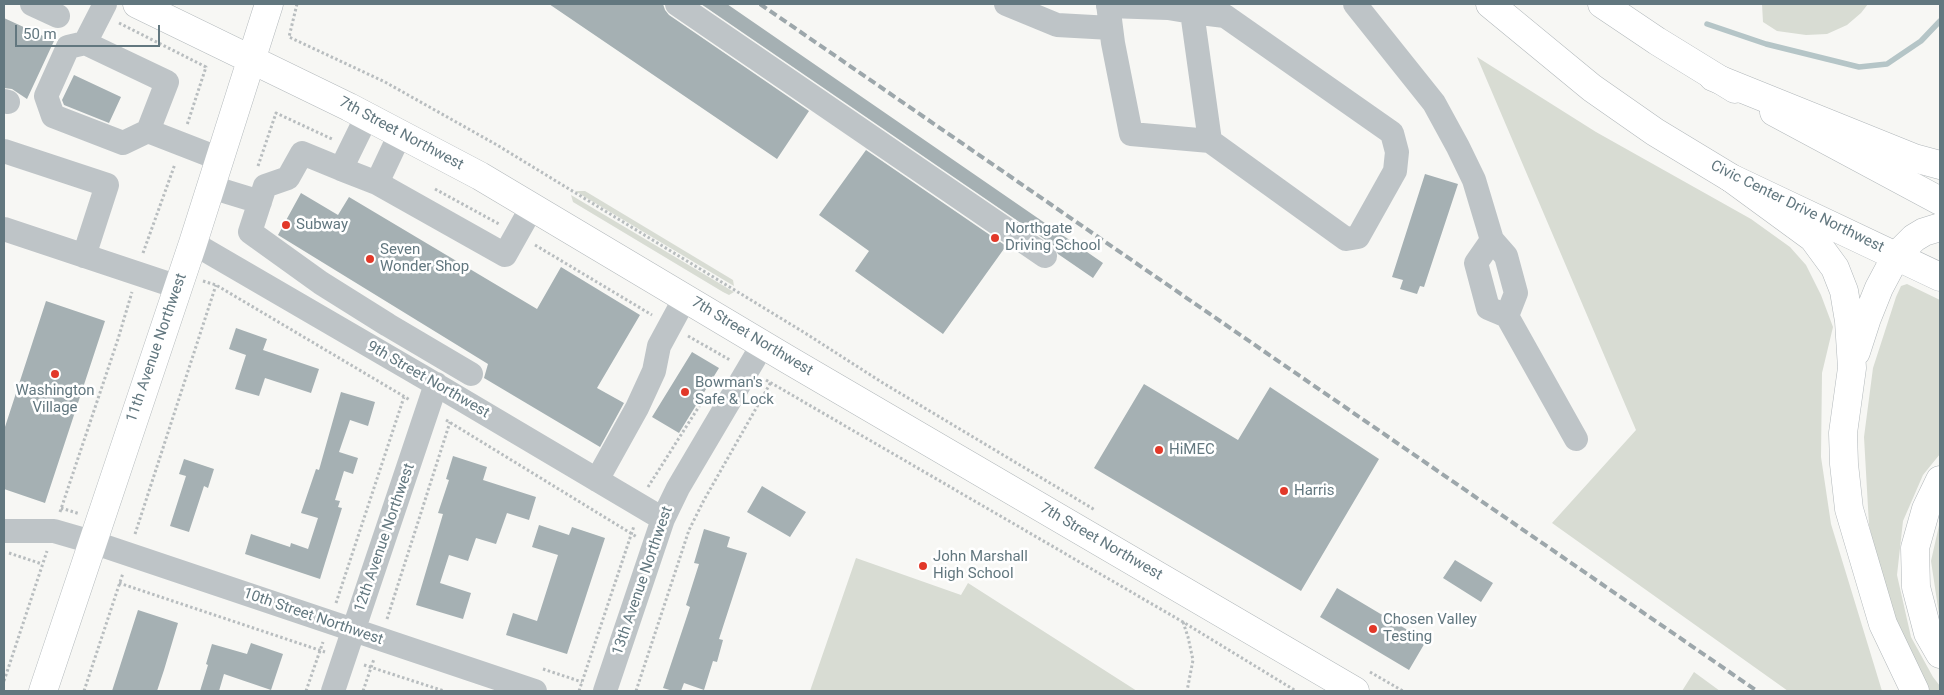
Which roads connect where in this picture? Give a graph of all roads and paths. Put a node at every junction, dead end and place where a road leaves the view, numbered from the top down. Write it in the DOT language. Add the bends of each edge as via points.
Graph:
graph roads {
  1 [pos="32,4"];
  2 [pos="137,4"];
  3 [pos="269,4"];
  4 [pos="297,4"];
  5 [pos="677,4"];
  6 [pos="1006,4"];
  7 [pos="1355,4"];
  8 [pos="1490,4"];
  9 [pos="1602,4"];
  10 [pos="102,8"];
  11 [pos="1192,12"];
  12 [pos="1109,13"];
  13 [pos="58,16"];
  14 [pos="85,43"];
  15 [pos="252,60"];
  16 [pos="206,67"];
  17 [pos="1713,77"];
  18 [pos="367,116"];
  19 [pos="148,131"];
  20 [pos="400,134"];
  21 [pos="1210,141"];
  22 [pos="4,151"];
  23 [pos="220,158"];
  24 [pos="1940,165"];
  25 [pos="341,169"];
  26 [pos="1732,178"];
  27 [pos="377,183"];
  28 [pos="210,187"];
  29 [pos="1940,200"];
  30 [pos="260,202"];
  31 [pos="532,207"];
  32 [pos="1940,227"];
  33 [pos="4,229"];
  34 [pos="258,238"];
  35 [pos="192,243"];
  36 [pos="84,256"];
  37 [pos="1045,256"];
  38 [pos="1896,256"];
  39 [pos="240,270"];
  40 [pos="1940,277"];
  41 [pos="321,283"];
  42 [pos="178,287"];
  43 [pos="684,298"];
  44 [pos="307,309"];
  45 [pos="388,325"];
  46 [pos="763,344"];
  47 [pos="375,349"];
  48 [pos="436,354"];
  49 [pos="1852,368"];
  50 [pos="471,374"];
  51 [pos="430,381"];
  52 [pos="708,392"];
  53 [pos="1576,439"];
  54 [pos="597,480"];
  55 [pos="1940,480"];
  56 [pos="647,488"];
  57 [pos="1101,513"];
  58 [pos="663,519"];
  59 [pos="4,531"];
  60 [pos="136,532"];
  61 [pos="92,542"];
  62 [pos="4,551"];
  63 [pos="336,600"];
  64 [pos="388,618"];
  65 [pos="1183,622"];
  66 [pos="354,630"];
  67 [pos="1940,654"];
  68 [pos="4,680"];
  69 [pos="1362,682"];
  70 [pos="43,691"];
  71 [pos="84,691"];
  72 [pos="306,691"];
  73 [pos="333,691"];
  74 [pos="364,691"];
  75 [pos="444,691"];
  76 [pos="535,691"];
  77 [pos="579,691"];
  78 [pos="605,691"];
  79 [pos="636,691"];
  80 [pos="1187,691"];
  81 [pos="1296,691"];
  82 [pos="1403,691"];
  83 [pos="1915,691"];
  1 -- 13 [label="street"];
  2 -- 15 [label="main road, 7th Street Northwest"];
  3 -- 15 [label="main road, 11th Avenue Northwest"];
  4 -- 57 [label="path" via="289,37 385,82 497,145"];
  5 -- 37 [label="street"];
  6 -- 12 [label="street" via="1057,26"];
  7 -- 53 [label="street" via="1434,102 1474,180 1492,240 1506,256 1516,294 1506,316"];
  8 -- 26 [label="main road, Civic Center Drive Northwest" via="1592,88 1655,132"];
  9 -- 17 [label="main road"];
  10 -- 14 [label="street"];
  10 -- 16 [label="path"];
  11 -- 12 [label="street" via="1168,8"];
  11 -- 21 [label="street"];
  11 -- 21 [label="street" via="1225,16 1392,133 1397,152 1395,171 1358,237 1346,239"];
  12 -- 21 [label="street" via="1131,134"];
  14 -- 19 [label="street" via="167,82"];
  14 -- 19 [label="street" via="68,47 46,96 53,116 123,143"];
  15 -- 18 [label="main road, 7th Street Northwest"];
  15 -- 23 [label="main road, 11th Avenue Northwest"];
  17 -- 24 [label="main road" via="1914,158"];
  17 -- 29 [label="main road"];
  18 -- 20 [label="main road, 7th Street Northwest"];
  18 -- 25 [label="street"];
  19 -- 23 [label="street"];
  20 -- 27 [label="street"];
  20 -- 31 [label="main road, 7th Street Northwest"];
  22 -- 36 [label="street" via="107,185"];
  23 -- 28 [label="main road, 11th Avenue Northwest"];
  25 -- 27 [label="street"];
  25 -- 30 [label="street" via="302,153 288,178 265,186"];
  26 -- 38 [label="main road, Civic Center Drive Northwest"];
  26 -- 49 [label="main road" via="1813,238 1835,268 1844,291"];
  27 -- 31 [label="street" via="505,255"];
  28 -- 30 [label="street"];
  28 -- 35 [label="main road, 11th Avenue Northwest"];
  30 -- 34 [label="street" via="250,232"];
  31 -- 43 [label="main road, 7th Street Northwest"];
  32 -- 38 [label="main road" via="1914,238"];
  33 -- 36 [label="street"];
  34 -- 39 [label="street"];
  34 -- 41 [label="street"];
  35 -- 39 [label="street, 9th Street Northwest"];
  35 -- 42 [label="main road, 11th Avenue Northwest"];
  36 -- 42 [label="street"];
  38 -- 40 [label="main road, Civic Center Drive Northwest"];
  38 -- 49 [label="main road" via="1866,318"];
  39 -- 44 [label="street, 9th Street Northwest"];
  41 -- 44 [label="street"];
  41 -- 45 [label="street"];
  42 -- 61 [label="main road, 11th Avenue Northwest"];
  43 -- 46 [label="main road, 7th Street Northwest"];
  43 -- 54 [label="street" via="658,346 654,370 637,408"];
  44 -- 47 [label="street, 9th Street Northwest"];
  45 -- 47 [label="street"];
  45 -- 48 [label="street"];
  46 -- 58 [label="street, 13th Avenue Northwest"];
  46 -- 69 [label="main road, 7th Street Northwest"];
  47 -- 51 [label="street, 9th Street Northwest"];
  48 -- 50 [label="street"];
  48 -- 51 [label="street, 12th Avenue Northwest"];
  49 -- 83 [label="main road" via="1843,432 1849,509 1883,624"];
  51 -- 54 [label="street, 9th Street Northwest"];
  51 -- 66 [label="street, 12th Avenue Northwest"];
  52 -- 56 [label="path"];
  54 -- 58 [label="street, 9th Street Northwest"];
  55 -- 67 [label="main road" via="1926,509 1915,548 1916,587 1928,633"];
  58 -- 78 [label="street, 13th Avenue Northwest"];
  59 -- 61 [label="street, 10th Street Northwest" via="54,531"];
  60 -- 63 [label="path" via="216,285 404,397"];
  61 -- 66 [label="street, 10th Street Northwest"];
  61 -- 70 [label="main road, 11th Avenue Northwest"];
  62 -- 68 [label="path" via="42,564"];
  64 -- 77 [label="path" via="450,422 630,534"];
  65 -- 79 [label="path" via="771,382 689,530"];
  65 -- 80 [label="path" via="1194,660"];
  65 -- 81 [label="path"];
  66 -- 73 [label="street, 12th Avenue Northwest"];
  66 -- 76 [label="street, 10th Street Northwest"];
  69 -- 82 [label="path"];
  71 -- 72 [label="path" via="119,583 320,650"];
  74 -- 75 [label="path" via="372,667"];
}
